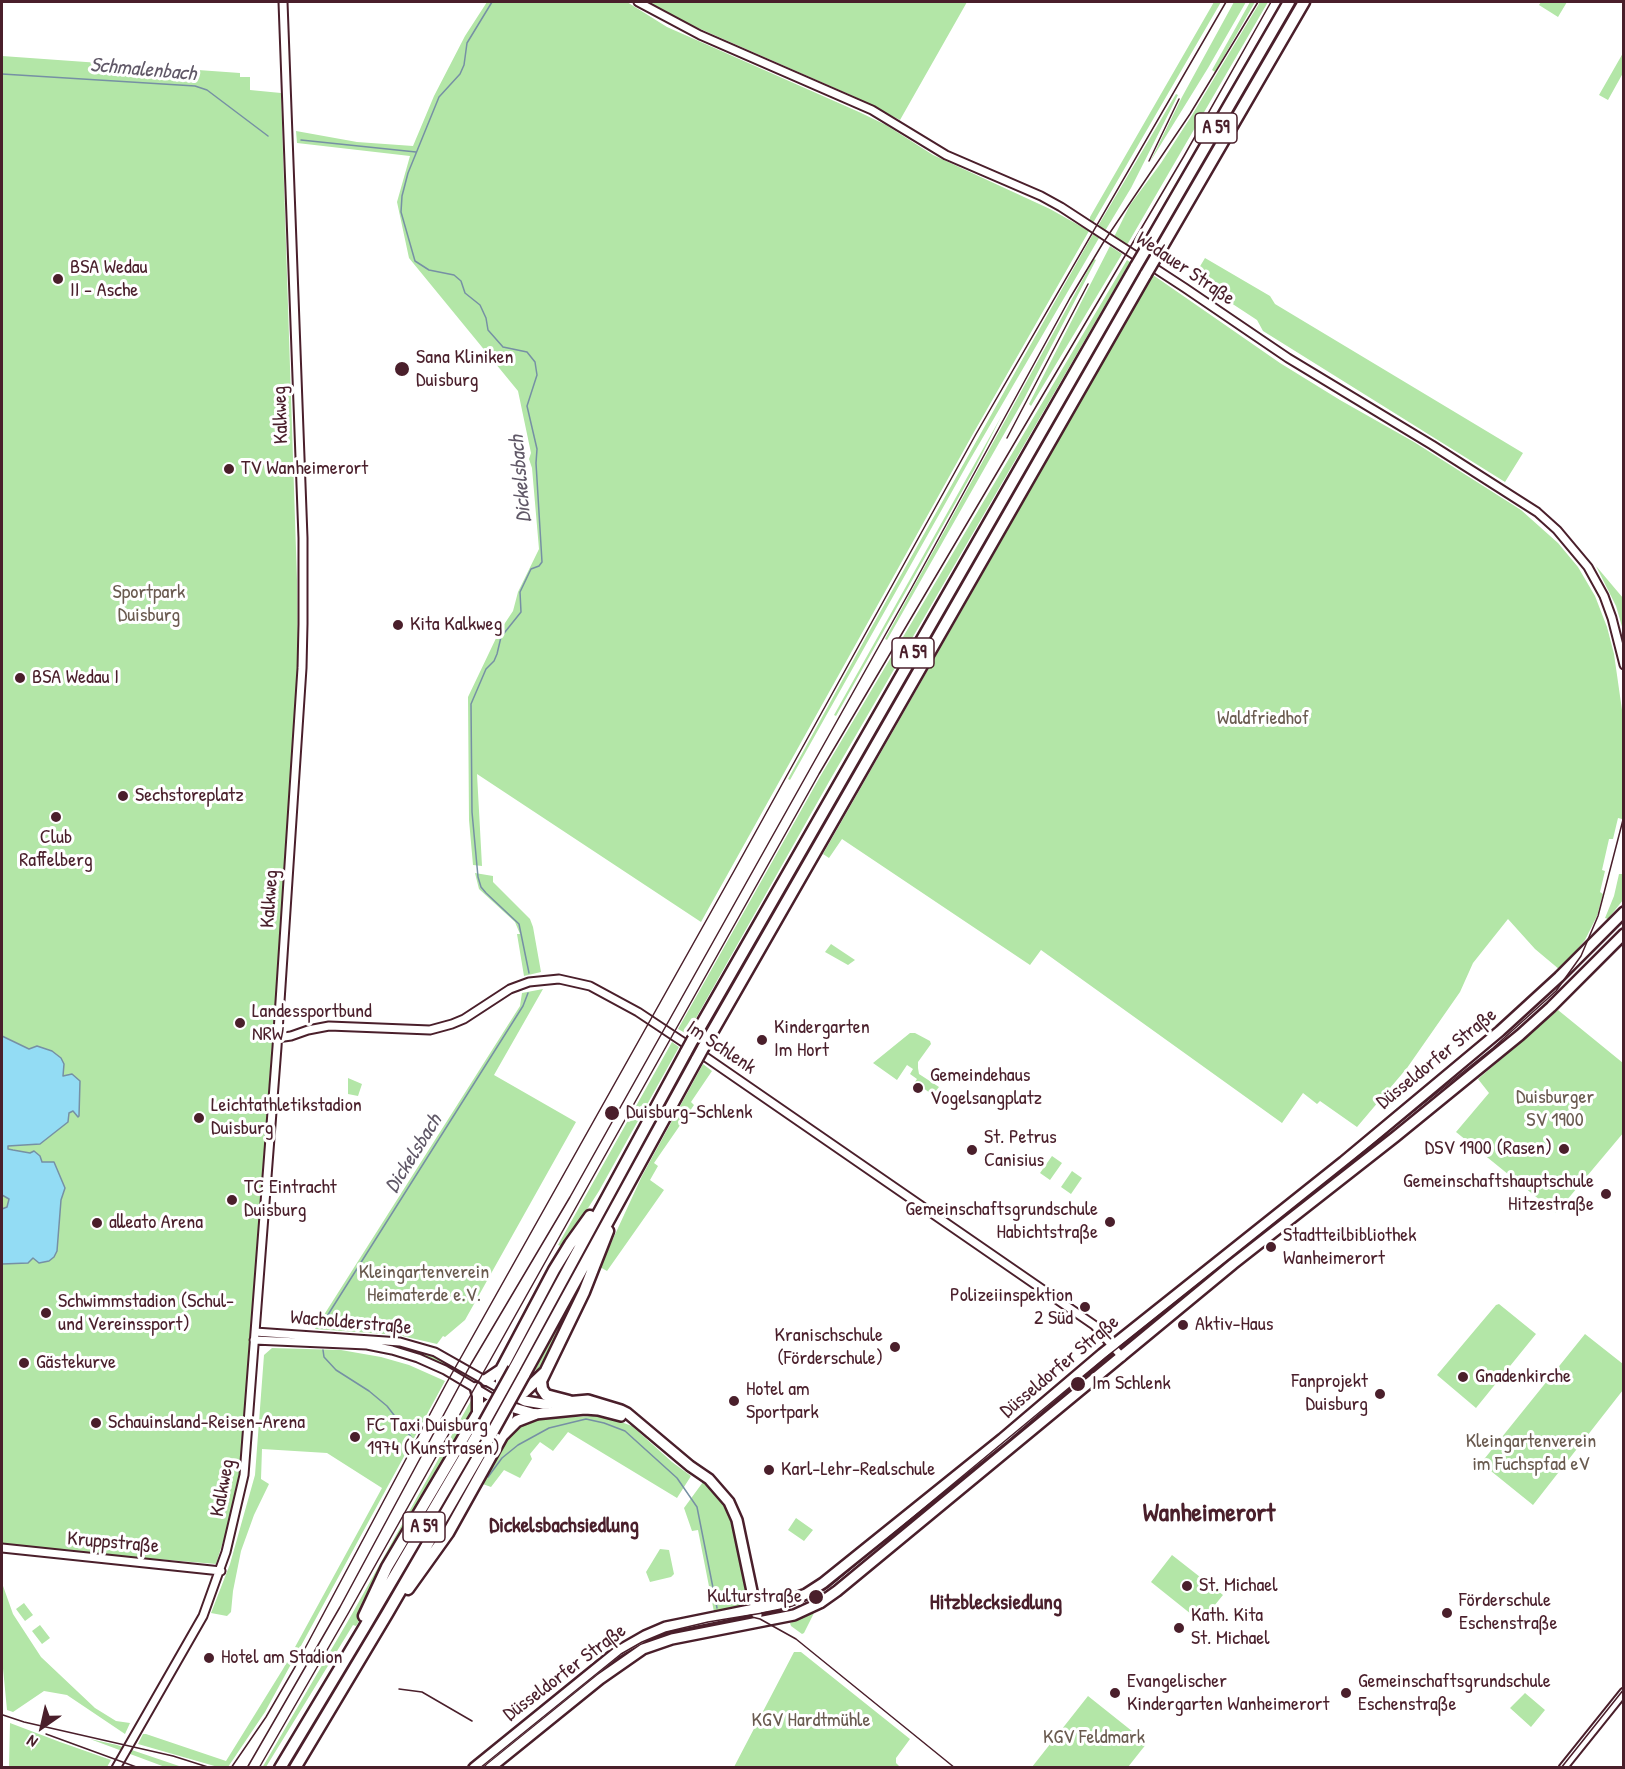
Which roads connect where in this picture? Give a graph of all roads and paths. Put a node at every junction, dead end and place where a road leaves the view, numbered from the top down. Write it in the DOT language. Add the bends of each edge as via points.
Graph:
graph roads {
  1 [pos="283,2"];
  2 [pos="638,2"];
  3 [pos="1304,2"];
  4 [pos="1288,3"];
  5 [pos="1623,665"];
  6 [pos="1623,912"];
  7 [pos="1623,934"];
  8 [pos="277,1038"];
  9 [pos="604,1201"];
  10 [pos="615,1207"];
  11 [pos="255,1336"];
  12 [pos="1113,1346"];
  13 [pos="1122,1357"];
  14 [pos="501,1370"];
  15 [pos="544,1373"];
  16 [pos="486,1380"];
  17 [pos="476,1388"];
  18 [pos="505,1398"];
  19 [pos="569,1401"];
  20 [pos="478,1413"];
  21 [pos="535,1414"];
  22 [pos="640,1423"];
  23 [pos="498,1433"];
  24 [pos="2,1548"];
  25 [pos="221,1571"];
  26 [pos="756,1609"];
  27 [pos="763,1622"];
  28 [pos="362,1627"];
  29 [pos="605,1661"];
  30 [pos="606,1674"];
  31 [pos="1623,1692"];
  32 [pos="116,1767"];
  33 [pos="280,1767"];
  34 [pos="295,1767"];
  35 [pos="474,1767"];
  36 [pos="490,1767"];
  37 [pos="1563,1767"];
  1 -- 8 [label="street, Kalkweg" via="304,605"];
  2 -- 5 [label="street, Wedauer Straße" via="700,35 872,110 946,155 1061,207 1288,358 1537,512 1588,567 1612,618"];
  3 -- 10 [label="highway, A 59, bridge"];
  4 -- 9 [label="highway, A 59, bridge"];
  6 -- 12 [label="main road, Düsseldorfer Straße" via="1500,1031"];
  7 -- 13 [label="main road, Düsseldorfer Straße" via="1520,1035"];
  8 -- 11 [label="street, Kalkweg"];
  8 -- 12 [label="street, Im Schlenk" via="329,1026 430,1030 464,1019 510,988 529,982 559,979 590,986 707,1058 1094,1325"];
  9 -- 14 [label="highway" via="570,1244"];
  9 -- 28 [label="highway, A 59, bridge" via="483,1425"];
  10 -- 15 [label="highway, A 59" via="584,1292"];
  10 -- 23 [label="highway, A 59, bridge" via="524,1375"];
  11 -- 16 [label="street, Wacholderstraße" via="400,1342 435,1352"];
  11 -- 17 [label="street, Wacholderstraße" via="380,1347 418,1358"];
  11 -- 25 [label="street, Kalkweg" via="244,1475"];
  12 -- 13 [label="street, Im Schlenk"];
  12 -- 26 [label="main road, Düsseldorfer Straße" via="823,1583 783,1603"];
  13 -- 27 [label="main road, Düsseldorfer Straße" via="837,1591 808,1609"];
  14 -- 16 [label="highway"];
  14 -- 18 [label="highway"];
  15 -- 18 [label="highway" via="531,1386"];
  15 -- 19 [label="highway" via="541,1387 546,1395"];
  16 -- 18 [label="street, Wacholderstraße"];
  17 -- 18 [label="street, Wacholderstraße"];
  17 -- 20 [label="highway"];
  18 -- 19 [label="main road, Wacholderstraße" via="535,1403"];
  18 -- 20 [label="highway"];
  18 -- 21 [label="main road, Wacholderstraße"];
  18 -- 23 [label="highway" via="507,1419"];
  19 -- 22 [label="main road, Wacholderstraße" via="603,1403"];
  20 -- 28 [label="highway, A 59" via="387,1567"];
  21 -- 22 [label="main road, Wacholderstraße" via="598,1410"];
  21 -- 23 [label="highway"];
  22 -- 26 [label="main road, Wacholderstraße" via="709,1479 729,1502 741,1532"];
  23 -- 34 [label="highway, A 59"];
  24 -- 25 [label="street, Kruppstraße"];
  25 -- 32 [label="street, Kalkweg" via="203,1616"];
  26 -- 27 [label="main road"];
  26 -- 29 [label="main road, Düsseldorfer Straße" via="666,1627"];
  27 -- 30 [label="main road, Düsseldorfer Straße" via="658,1644 633,1654"];
  28 -- 33 [label="highway, A 59"];
  29 -- 30 [label="main road" via="614,1665"];
  29 -- 35 [label="main road, Düsseldorfer Straße"];
  30 -- 36 [label="main road, Düsseldorfer Straße"];
  31 -- 37 [label="street"];
}
